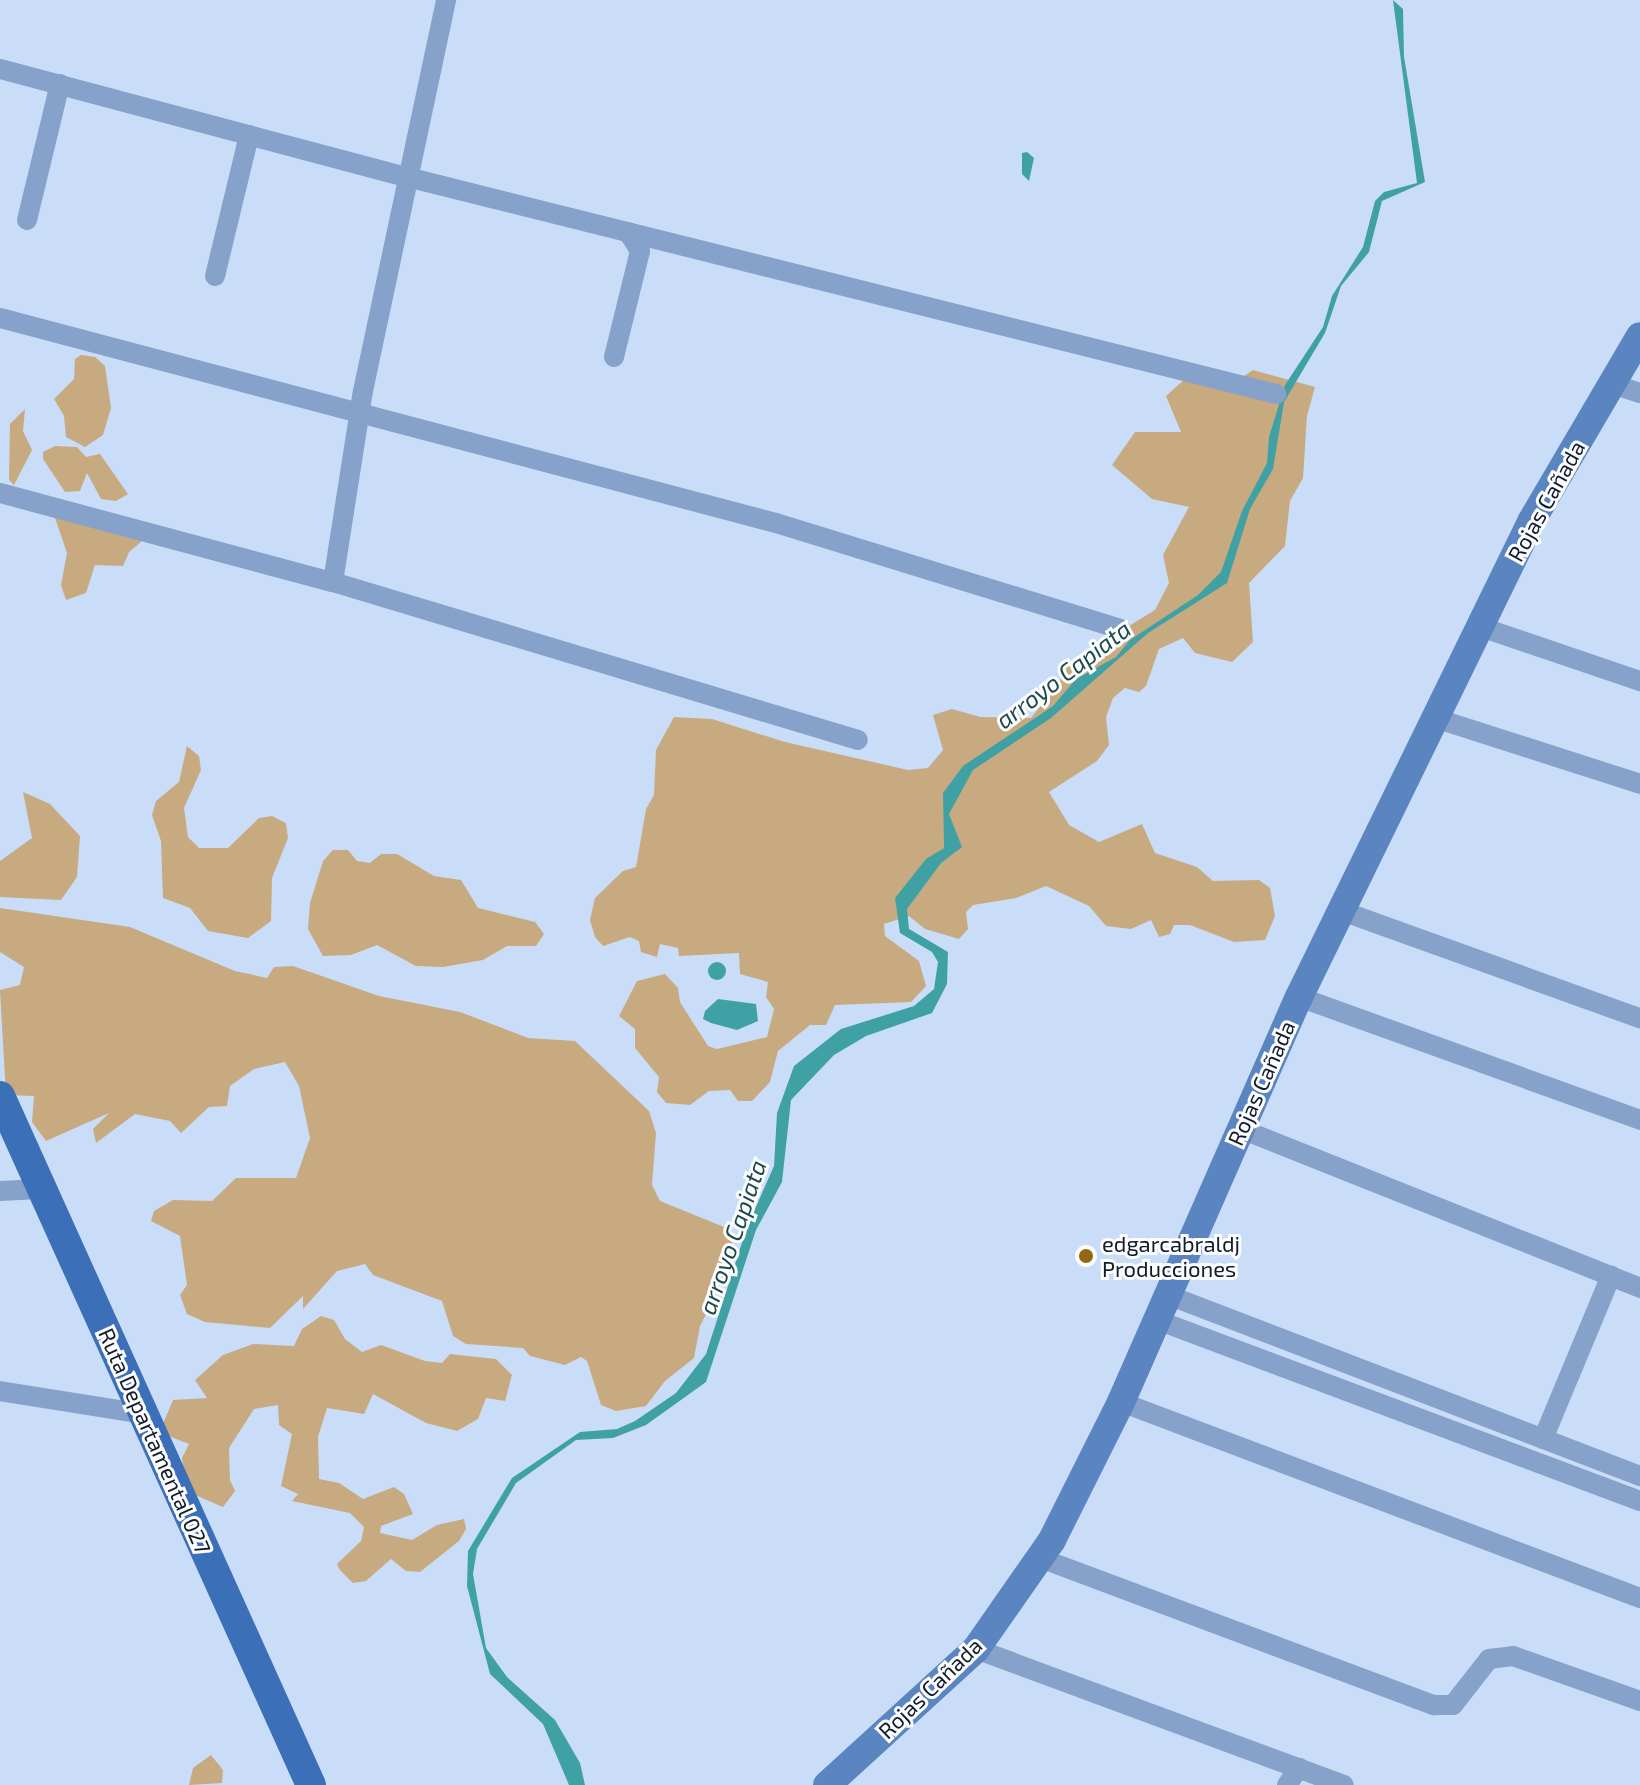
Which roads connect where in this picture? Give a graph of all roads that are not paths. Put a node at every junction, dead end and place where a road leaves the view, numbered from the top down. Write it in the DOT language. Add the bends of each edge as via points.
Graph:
graph roads {
  1 [pos="446,0"];
  2 [pos="0,69"];
  3 [pos="60,84"];
  4 [pos="249,135"];
  5 [pos="407,177"];
  6 [pos="27,220"];
  7 [pos="628,232"];
  8 [pos="215,276"];
  9 [pos="0,318"];
  10 [pos="1640,336"];
  11 [pos="614,357"];
  12 [pos="1612,384"];
  13 [pos="1640,393"];
  14 [pos="1276,394"];
  15 [pos="362,413"];
  16 [pos="0,493"];
  17 [pos="333,582"];
  18 [pos="1481,627"];
  19 [pos="1120,629"];
  20 [pos="1640,681"];
  21 [pos="1438,719"];
  22 [pos="858,740"];
  23 [pos="1640,784"];
  24 [pos="1342,911"];
  25 [pos="1299,997"];
  26 [pos="1640,1018"];
  27 [pos="0,1096"];
  28 [pos="1640,1120"];
  29 [pos="1241,1129"];
  30 [pos="40,1189"];
  31 [pos="0,1191"];
  32 [pos="1611,1276"];
  33 [pos="1640,1288"];
  34 [pos="1162,1307"];
  35 [pos="0,1391"];
  36 [pos="1121,1402"];
  37 [pos="143,1414"];
  38 [pos="1543,1439"];
  39 [pos="1640,1476"];
  40 [pos="1640,1501"];
  41 [pos="1040,1558"];
  42 [pos="1640,1598"];
  43 [pos="976,1649"];
  44 [pos="1640,1701"];
  45 [pos="1293,1776"];
  46 [pos="311,1785"];
  47 [pos="827,1785"];
  48 [pos="1344,1785"];
  1 -- 5 [label="street"];
  2 -- 3 [label="street"];
  3 -- 4 [label="street"];
  3 -- 6 [label="street"];
  4 -- 5 [label="street"];
  4 -- 8 [label="street"];
  5 -- 7 [label="street"];
  5 -- 15 [label="street"];
  7 -- 11 [label="street" via="640,251"];
  7 -- 14 [label="street"];
  9 -- 15 [label="street"];
  10 -- 12 [label="main road, Rojas Cañada"];
  12 -- 13 [label="street"];
  12 -- 18 [label="main road, Rojas Cañada" via="1532,520"];
  15 -- 17 [label="street"];
  15 -- 19 [label="street" via="776,523"];
  16 -- 17 [label="street"];
  17 -- 22 [label="street"];
  18 -- 20 [label="street"];
  18 -- 21 [label="main road, Rojas Cañada"];
  21 -- 23 [label="street"];
  21 -- 24 [label="main road, Rojas Cañada"];
  24 -- 25 [label="main road, Rojas Cañada"];
  24 -- 26 [label="street"];
  25 -- 28 [label="street"];
  25 -- 29 [label="main road, Rojas Cañada"];
  27 -- 30 [label="main road, Ruta Departamental 027"];
  29 -- 32 [label="street"];
  29 -- 34 [label="main road, Rojas Cañada"];
  30 -- 31 [label="street"];
  30 -- 37 [label="main road, Ruta Departamental 027"];
  32 -- 33 [label="street"];
  32 -- 38 [label="street"];
  34 -- 36 [label="main road, Rojas Cañada"];
  34 -- 38 [label="street"];
  34 -- 40 [label="street"];
  35 -- 37 [label="street"];
  36 -- 41 [label="main road, Rojas Cañada"];
  36 -- 42 [label="street"];
  37 -- 46 [label="main road, Ruta Departamental 027"];
  38 -- 39 [label="street"];
  41 -- 43 [label="main road, Rojas Cañada"];
  41 -- 44 [label="street" via="1434,1705 1453,1705 1489,1659 1513,1656"];
  43 -- 45 [label="street"];
  43 -- 47 [label="main road, Rojas Cañada"];
  45 -- 48 [label="street"];
}
